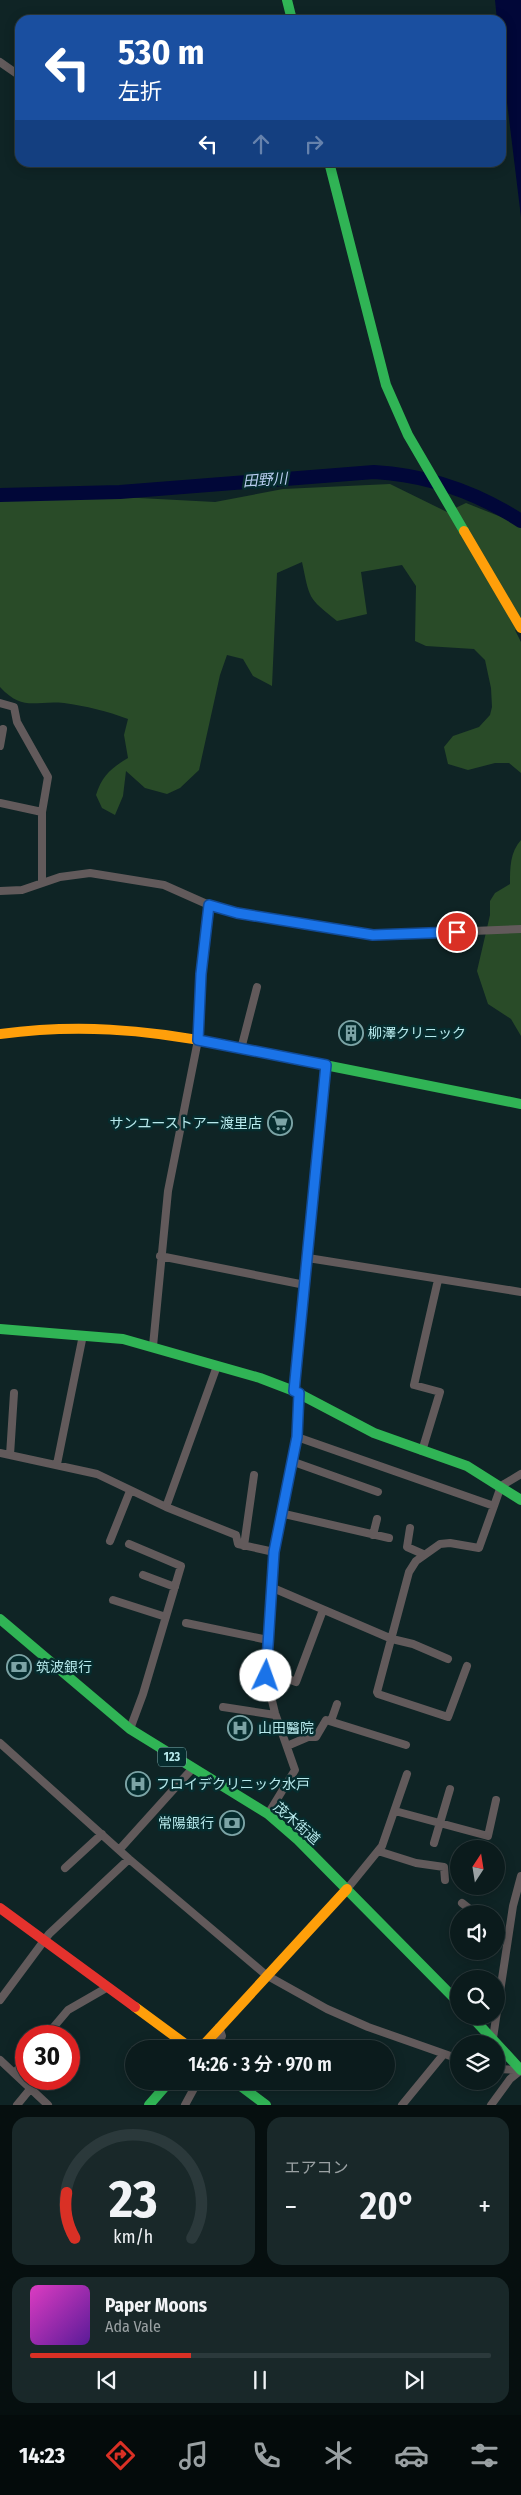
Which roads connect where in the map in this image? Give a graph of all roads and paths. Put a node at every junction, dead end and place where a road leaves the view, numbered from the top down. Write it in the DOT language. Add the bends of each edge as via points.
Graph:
graph roads {
  1 [pos="287,0"];
  2 [pos="291,15"];
  3 [pos="0,62"];
  4 [pos="15,72"];
  5 [pos="330,167"];
  6 [pos="521,628"];
  7 [pos="0,703"];
  8 [pos="3,729"];
  9 [pos="0,746"];
  10 [pos="0,803"];
  11 [pos="42,812"];
  12 [pos="42,884"];
  13 [pos="0,891"];
  14 [pos="209,905"];
  15 [pos="521,930"];
  16 [pos="257,987"];
  17 [pos="0,1034"];
  18 [pos="198,1040"];
  19 [pos="241,1049"];
  20 [pos="326,1065"];
  21 [pos="521,1104"];
  22 [pos="160,1256"];
  23 [pos="308,1258"];
  24 [pos="438,1280"];
  25 [pos="305,1285"];
  26 [pos="521,1292"];
  27 [pos="0,1329"];
  28 [pos="83,1335"];
  29 [pos="153,1346"];
  30 [pos="217,1366"];
  31 [pos="296,1392"];
  32 [pos="14,1393"];
  33 [pos="297,1437"];
  34 [pos="422,1451"];
  35 [pos="0,1453"];
  36 [pos="10,1455"];
  37 [pos="291,1461"];
  38 [pos="57,1464"];
  39 [pos="521,1474"];
  40 [pos="254,1476"];
  41 [pos="501,1486"];
  42 [pos="130,1491"];
  43 [pos="378,1492"];
  44 [pos="521,1500"];
  45 [pos="494,1506"];
  46 [pos="166,1508"];
  47 [pos="280,1513"];
  48 [pos="377,1519"];
  49 [pos="410,1528"];
  50 [pos="373,1535"];
  51 [pos="388,1538"];
  52 [pos="110,1541"];
  53 [pos="129,1544"];
  54 [pos="244,1546"];
  55 [pos="274,1552"];
  56 [pos="423,1554"];
  57 [pos="143,1575"];
  58 [pos="175,1587"];
  59 [pos="273,1588"];
  60 [pos="113,1600"];
  61 [pos="323,1610"];
  62 [pos="166,1617"];
  63 [pos="0,1619"];
  64 [pos="186,1623"];
  65 [pos="392,1639"];
  66 [pos="268,1640"];
  67 [pos="448,1659"];
  68 [pos="267,1664"];
  69 [pos="467,1666"];
  70 [pos="243,1671"];
  71 [pos="266,1676"];
  72 [pos="337,1704"];
  73 [pos="223,1707"];
  74 [pos="275,1715"];
  75 [pos="332,1721"];
  76 [pos="130,1730"];
  77 [pos="0,1743"];
  78 [pos="406,1745"];
  79 [pos="287,1746"];
  80 [pos="192,1769"];
  81 [pos="407,1774"];
  82 [pos="450,1788"];
  83 [pos="496,1800"];
  84 [pos="395,1811"];
  85 [pos="268,1814"];
  86 [pos="440,1824"];
  87 [pos="102,1834"];
  88 [pos="434,1843"];
  89 [pos="119,1850"];
  90 [pos="378,1851"];
  91 [pos="129,1859"];
  92 [pos="65,1868"];
  93 [pos="521,1876"];
  94 [pos="445,1880"];
  95 [pos="347,1889"];
  96 [pos="462,1903"];
  97 [pos="465,1905"];
  98 [pos="0,1908"];
  99 [pos="505,1936"];
  100 [pos="508,1938"];
  101 [pos="44,1940"];
  102 [pos="266,1975"];
  103 [pos="108,1988"];
  104 [pos="450,1994"];
  105 [pos="0,2000"];
  106 [pos="55,2025"];
  107 [pos="480,2025"];
  108 [pos="219,2027"];
  109 [pos="490,2035"];
  110 [pos="493,2035"];
  111 [pos="180,2040"];
  112 [pos="208,2040"];
  113 [pos="220,2040"];
  114 [pos="505,2052"];
  115 [pos="443,2055"];
  116 [pos="450,2057"];
  117 [pos="0,2060"];
  118 [pos="521,2070"];
  119 [pos="505,2071"];
  120 [pos="15,2073"];
  121 [pos="29,2090"];
  122 [pos="33,2090"];
  123 [pos="162,2090"];
  124 [pos="193,2090"];
  125 [pos="246,2090"];
  126 [pos="45,2104"];
  127 [pos="17,2105"];
  128 [pos="149,2105"];
  129 [pos="185,2105"];
  130 [pos="266,2105"];
  131 [pos="402,2105"];
  132 [pos="492,2105"];
  1 -- 2 [label="main road"];
  3 -- 4 [label="street"];
  5 -- 6 [label="main road" via="386,385 408,434"];
  7 -- 11 [label="street" via="14,706 17,722 48,776"];
  8 -- 9 [label="street"];
  10 -- 11 [label="street"];
  11 -- 12 [label="street"];
  12 -- 13 [label="street" via="22,890"];
  12 -- 14 [label="street" via="77,873 113,875 164,885"];
  14 -- 15 [label="street" via="237,913 373,935"];
  14 -- 18 [label="street"];
  16 -- 19 [label="street"];
  17 -- 18 [label="main road" via="40,1028 92,1026 131,1028"];
  18 -- 19 [label="main road"];
  18 -- 22 [label="street" via="168,1191"];
  19 -- 20 [label="main road"];
  20 -- 21 [label="main road"];
  20 -- 23 [label="street"];
  22 -- 25 [label="street"];
  22 -- 29 [label="street"];
  23 -- 24 [label="street"];
  23 -- 25 [label="street"];
  24 -- 26 [label="street"];
  24 -- 34 [label="street" via="414,1385 440,1392"];
  25 -- 31 [label="street" via="296,1350"];
  27 -- 28 [label="main road"];
  28 -- 29 [label="main road"];
  28 -- 38 [label="street"];
  29 -- 30 [label="main road"];
  30 -- 31 [label="main road"];
  30 -- 46 [label="street"];
  31 -- 33 [label="street"];
  31 -- 34 [label="main road" via="374,1433"];
  32 -- 36 [label="street"];
  33 -- 37 [label="street"];
  33 -- 45 [label="street"];
  34 -- 41 [label="main road" via="467,1466"];
  35 -- 36 [label="street"];
  36 -- 38 [label="street"];
  37 -- 43 [label="street"];
  37 -- 47 [label="street"];
  38 -- 42 [label="street" via="97,1474"];
  39 -- 41 [label="street"];
  40 -- 54 [label="street"];
  41 -- 44 [label="main road"];
  41 -- 45 [label="street"];
  42 -- 46 [label="street"];
  42 -- 52 [label="street"];
  45 -- 56 [label="street" via="479,1548 440,1544"];
  46 -- 54 [label="street" via="236,1535 238,1544"];
  47 -- 50 [label="street"];
  47 -- 55 [label="street"];
  48 -- 50 [label="street"];
  49 -- 56 [label="street" via="407,1547"];
  50 -- 51 [label="street"];
  53 -- 58 [label="street" via="181,1566"];
  54 -- 55 [label="street"];
  55 -- 59 [label="street"];
  56 -- 65 [label="street" via="409,1572"];
  57 -- 58 [label="street"];
  58 -- 62 [label="street"];
  59 -- 61 [label="street"];
  59 -- 66 [label="street"];
  60 -- 62 [label="street"];
  61 -- 65 [label="street"];
  61 -- 68 [label="street" via="296,1682 281,1676"];
  62 -- 76 [label="street"];
  63 -- 76 [label="main road, 茂木街道 / 123"];
  64 -- 66 [label="street"];
  65 -- 67 [label="street"];
  65 -- 69 [label="street" via="378,1694 448,1717"];
  66 -- 68 [label="street"];
  68 -- 71 [label="street"];
  70 -- 71 [label="street"];
  71 -- 74 [label="street"];
  72 -- 75 [label="street"];
  73 -- 74 [label="street"];
  74 -- 79 [label="street"];
  75 -- 78 [label="street"];
  75 -- 79 [label="street" via="326,1720 316,1737"];
  76 -- 80 [label="main road, 茂木街道 / 123"];
  77 -- 87 [label="street"];
  79 -- 85 [label="street" via="295,1770"];
  80 -- 85 [label="main road, 茂木街道 / 123"];
  80 -- 89 [label="street"];
  81 -- 84 [label="street"];
  82 -- 86 [label="street"];
  83 -- 86 [label="street" via="488,1836"];
  84 -- 86 [label="street"];
  84 -- 90 [label="street"];
  85 -- 95 [label="main road, 茂木街道 / 123"];
  86 -- 88 [label="street"];
  87 -- 89 [label="street"];
  87 -- 92 [label="street"];
  89 -- 91 [label="street"];
  90 -- 94 [label="street" via="416,1863 444,1866"];
  90 -- 95 [label="street"];
  91 -- 101 [label="street"];
  91 -- 102 [label="street"];
  93 -- 100 [label="street" via="512,1906"];
  95 -- 102 [label="main road"];
  95 -- 104 [label="main road, 茂木街道 / 123"];
  96 -- 97 [label="street"];
  98 -- 101 [label="main road"];
  99 -- 100 [label="street"];
  100 -- 110 [label="street"];
  101 -- 103 [label="main road"];
  101 -- 105 [label="street"];
  102 -- 108 [label="main road"];
  102 -- 115 [label="street" via="368,2028"];
  103 -- 106 [label="street" via="68,2010"];
  103 -- 111 [label="main road"];
  107 -- 109 [label="main road"];
  108 -- 112 [label="main road"];
  108 -- 113 [label="street"];
  114 -- 118 [label="main road"];
  115 -- 116 [label="street"];
  115 -- 131 [label="street"];
  117 -- 120 [label="street"];
  118 -- 119 [label="street"];
  118 -- 132 [label="street" via="510,2079"];
  121 -- 127 [label="street"];
  122 -- 126 [label="street"];
  123 -- 128 [label="main road"];
  124 -- 129 [label="street"];
  125 -- 130 [label="main road"];
}
